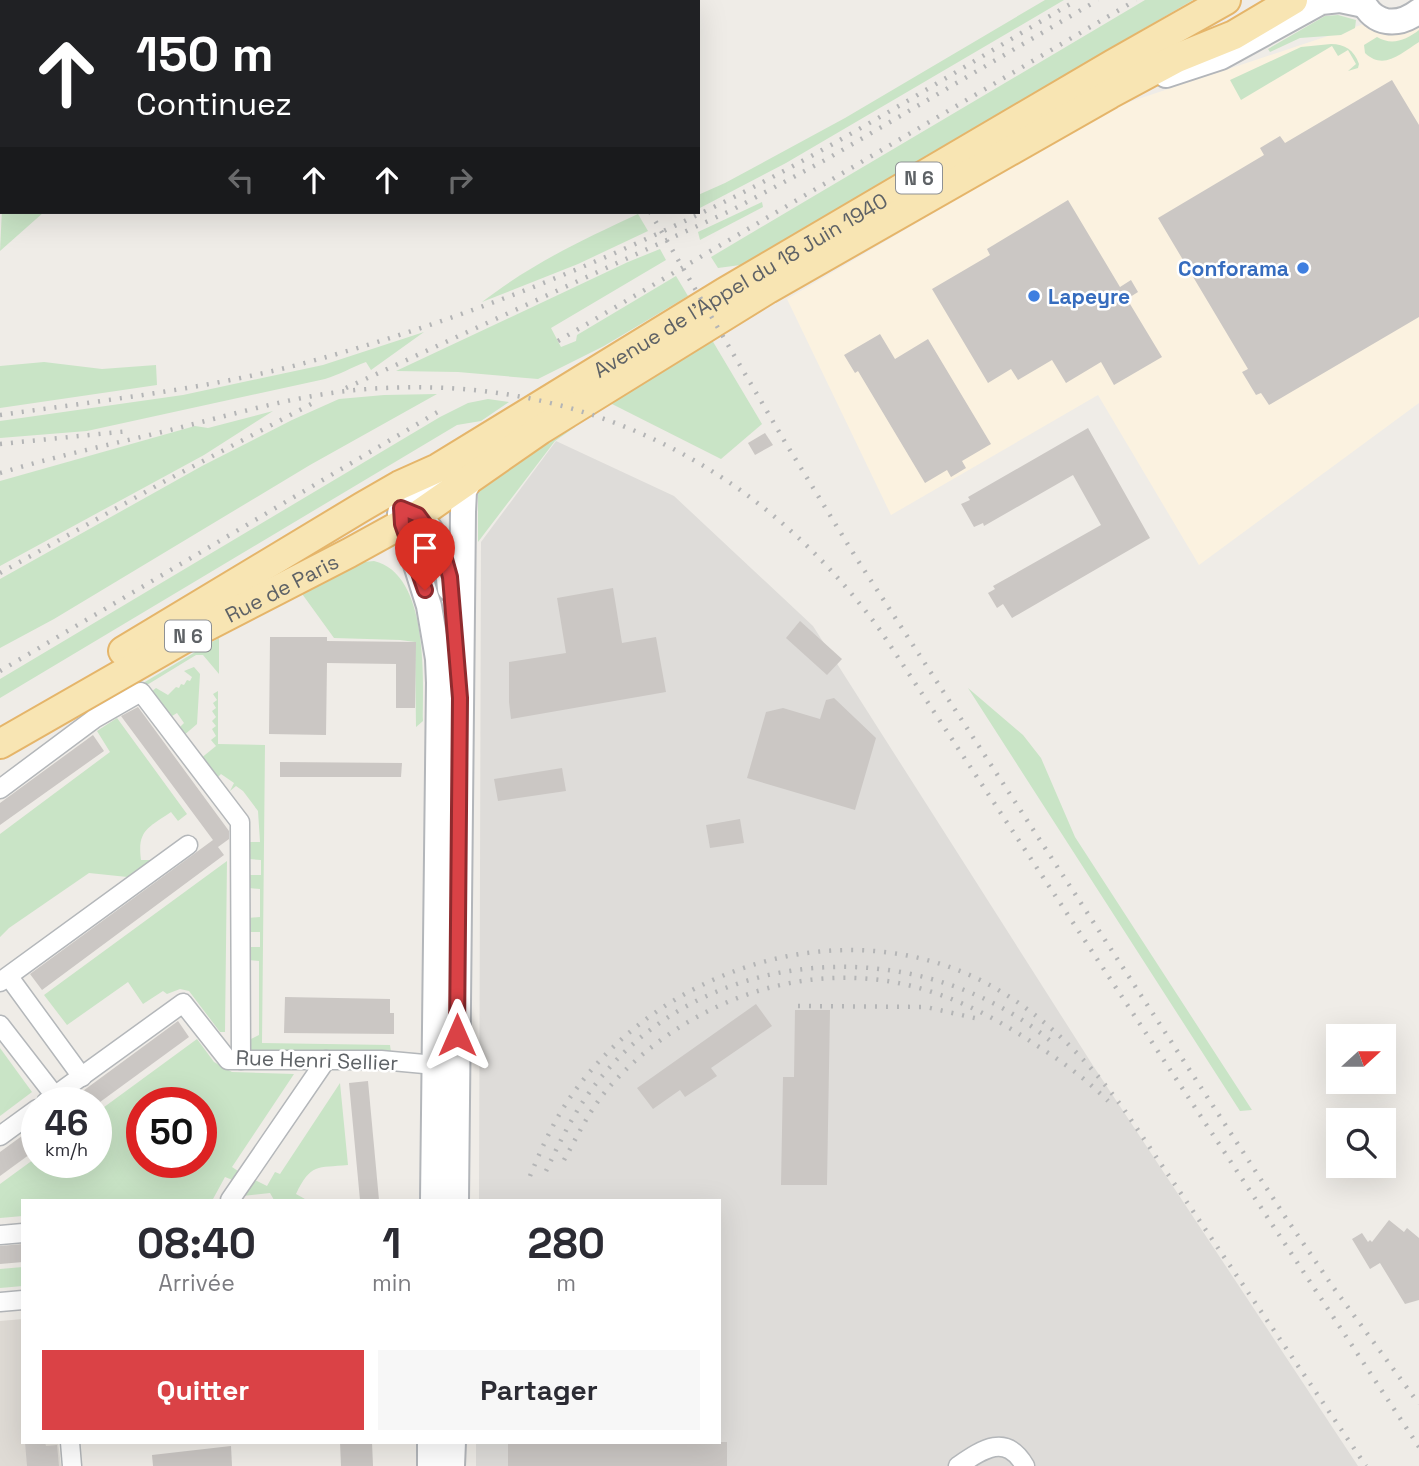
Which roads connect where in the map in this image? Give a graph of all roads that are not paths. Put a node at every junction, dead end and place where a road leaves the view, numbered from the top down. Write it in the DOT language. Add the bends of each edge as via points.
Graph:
graph roads {
  1 [pos="1226,0"];
  2 [pos="1293,0"];
  3 [pos="1363,3"];
  4 [pos="1419,10"];
  5 [pos="1110,94"];
  6 [pos="438,468"];
  7 [pos="472,476"];
  8 [pos="362,506"];
  9 [pos="401,521"];
  10 [pos="460,698"];
  11 [pos="0,723"];
  12 [pos="0,744"];
  13 [pos="0,789"];
  14 [pos="188,845"];
  15 [pos="5,979"];
  16 [pos="0,1026"];
  17 [pos="241,1060"];
  18 [pos="326,1060"];
  19 [pos="435,1065"];
  20 [pos="82,1077"];
  21 [pos="41,1087"];
  22 [pos="68,1087"];
  23 [pos="21,1121"];
  24 [pos="0,1136"];
  25 [pos="231,1199"];
  26 [pos="433,1199"];
  27 [pos="456,1199"];
  28 [pos="21,1233"];
  29 [pos="0,1235"];
  30 [pos="21,1300"];
  31 [pos="0,1302"];
  32 [pos="70,1444"];
  33 [pos="430,1444"];
  34 [pos="453,1444"];
  35 [pos="72,1466"];
  36 [pos="430,1466"];
  37 [pos="452,1466"];
  38 [pos="958,1466"];
  39 [pos="1025,1466"];
  1 -- 6 [label="main road, Avenue de l'Appel du 18 Juin 1940 / N 6" via="736,285"];
  2 -- 5 [label="main road, N 6" via="1234,35 1177,58"];
  3 -- 4 [label="main road" via="1375,17 1390,22 1404,20"];
  3 -- 5 [label="main road" via="1321,2 1221,57"];
  5 -- 7 [label="main road, N 6" via="768,289"];
  6 -- 8 [label="main road, Avenue de l'Appel du 18 Juin 1940 / N 6"];
  6 -- 9 [label="main road" via="406,499"];
  7 -- 9 [label="main road, N 6"];
  7 -- 10 [label="main road" via="463,498"];
  8 -- 9 [label="main road" via="375,504"];
  8 -- 11 [label="main road, Rue de Paris / N 6"];
  9 -- 10 [label="main road" via="443,552"];
  9 -- 12 [label="main road, Rue de Paris / N 6"];
  9 -- 19 [label="main road" via="421,574 438,659"];
  10 -- 27 [label="main road"];
  13 -- 17 [label="street" via="94,719 141,692 240,822"];
  14 -- 15 [label="street"];
  15 -- 20 [label="street"];
  16 -- 21 [label="street, Rue Henri Sellier"];
  17 -- 18 [label="street, Rue Henri Sellier"];
  17 -- 20 [label="street, Rue Henri Sellier" via="228,1060 183,1003"];
  18 -- 19 [label="street, Rue Henri Sellier"];
  18 -- 25 [label="street"];
  19 -- 26 [label="main road"];
  20 -- 22 [label="street, Rue Henri Sellier"];
  23 -- 24 [label="street"];
  28 -- 29 [label="street"];
  30 -- 31 [label="street"];
  32 -- 35 [label="street"];
  33 -- 36 [label="main road"];
  34 -- 37 [label="main road"];
  38 -- 39 [label="street" via="987,1448 1002,1446 1019,1456"];
}
